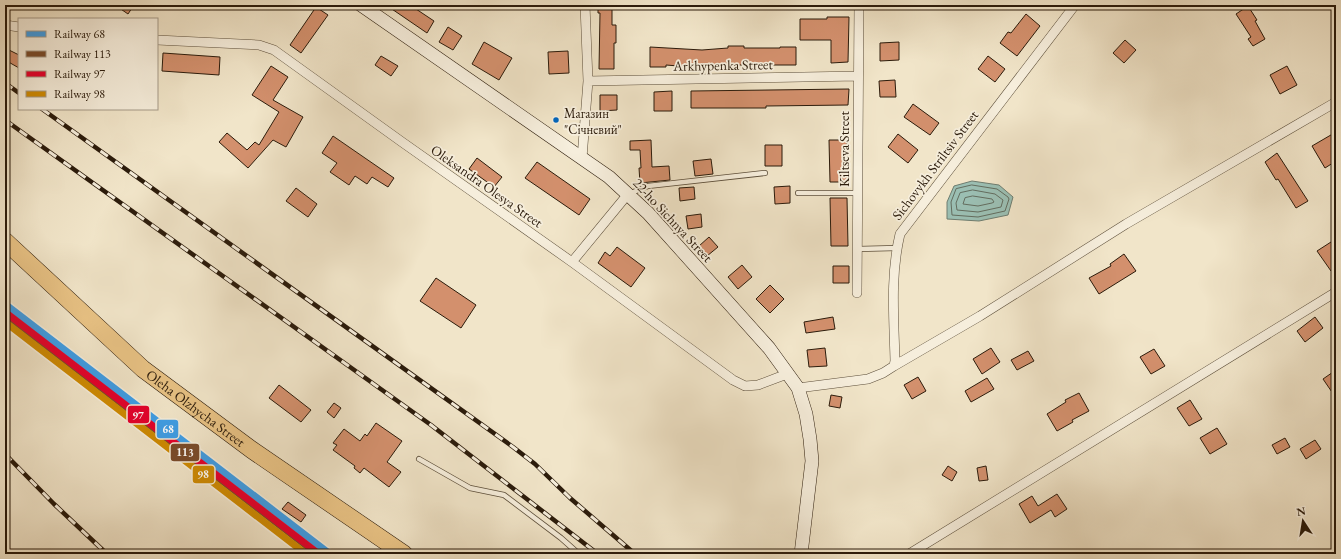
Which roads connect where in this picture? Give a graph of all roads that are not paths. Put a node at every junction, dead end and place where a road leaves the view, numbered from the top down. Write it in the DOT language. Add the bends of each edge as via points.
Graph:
graph roads {
  1 [pos="361,5"];
  2 [pos="585,5"];
  3 [pos="859,5"];
  4 [pos="1075,5"];
  5 [pos="5,25"];
  6 [pos="18,27"];
  7 [pos="158,40"];
  8 [pos="858,76"];
  9 [pos="588,81"];
  10 [pos="1336,102"];
  11 [pos="582,158"];
  12 [pos="765,173"];
  13 [pos="798,193"];
  14 [pos="858,193"];
  15 [pos="628,194"];
  16 [pos="5,241"];
  17 [pos="897,248"];
  18 [pos="858,249"];
  19 [pos="572,262"];
  20 [pos="1336,292"];
  21 [pos="857,293"];
  22 [pos="894,366"];
  23 [pos="787,374"];
  24 [pos="798,388"];
  25 [pos="419,459"];
  26 [pos="404,554"];
  27 [pos="579,554"];
  28 [pos="801,554"];
  29 [pos="909,554"];
  1 -- 11 [label="street, 22-ho Sichnya Street"];
  2 -- 9 [label="street"];
  3 -- 8 [label="street, Kiltseva Street"];
  4 -- 17 [label="street, Sichovykh Striltsiv Street" via="900,234"];
  5 -- 6 [label="street"];
  7 -- 19 [label="street, Oleksandra Olesya Street" via="259,45 274,50"];
  8 -- 9 [label="street, Arkhypenka Street"];
  8 -- 14 [label="street, Kiltseva Street"];
  9 -- 11 [label="street"];
  10 -- 22 [label="street" via="1126,224 980,316"];
  11 -- 15 [label="street, 22-ho Sichnya Street"];
  12 -- 15 [label="lane" via="648,186"];
  13 -- 14 [label="lane"];
  14 -- 18 [label="street, Kiltseva Street"];
  15 -- 19 [label="street"];
  15 -- 23 [label="street, 22-ho Sichnya Street" via="769,348"];
  16 -- 26 [label="highway, Oleha Olzhycha Street" via="143,369 252,450"];
  17 -- 18 [label="lane"];
  17 -- 22 [label="street, Sichovykh Striltsiv Street" via="894,275"];
  18 -- 21 [label="street, Kiltseva Street"];
  19 -- 23 [label="street, Oleksandra Olesya Street" via="733,380 745,386 758,385"];
  20 -- 29 [label="street"];
  22 -- 24 [label="street" via="868,378"];
  23 -- 24 [label="street, 22-ho Sichnya Street"];
  24 -- 28 [label="street, 22-ho Sichnya Street" via="806,414 812,461"];
  25 -- 27 [label="lane" via="470,488 504,495"];
}
